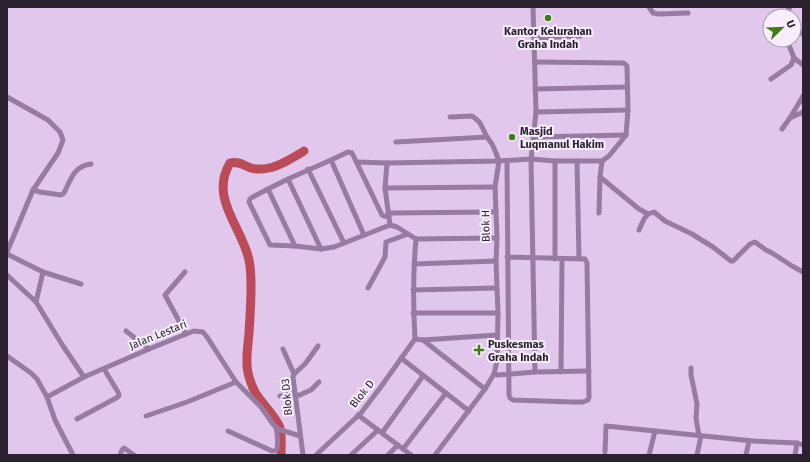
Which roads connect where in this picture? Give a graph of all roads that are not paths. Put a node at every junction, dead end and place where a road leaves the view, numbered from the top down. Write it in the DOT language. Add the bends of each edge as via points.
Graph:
graph roads {
  1 [pos="533,7"];
  2 [pos="649,7"];
  3 [pos="688,13"];
  4 [pos="580,36"];
  5 [pos="534,38"];
  6 [pos="790,48"];
  7 [pos="794,58"];
  8 [pos="535,62"];
  9 [pos="803,65"];
  10 [pos="771,79"];
  11 [pos="627,87"];
  12 [pos="535,89"];
  13 [pos="803,96"];
  14 [pos="7,97"];
  15 [pos="628,110"];
  16 [pos="536,112"];
  17 [pos="803,112"];
  18 [pos="450,117"];
  19 [pos="790,118"];
  20 [pos="782,129"];
  21 [pos="626,135"];
  22 [pos="487,137"];
  23 [pos="534,137"];
  24 [pos="396,142"];
  25 [pos="531,159"];
  26 [pos="331,160"];
  27 [pos="498,161"];
  28 [pos="507,161"];
  29 [pos="555,161"];
  30 [pos="577,161"];
  31 [pos="602,161"];
  32 [pos="357,162"];
  33 [pos="387,163"];
  34 [pos="91,164"];
  35 [pos="308,169"];
  36 [pos="600,177"];
  37 [pos="288,179"];
  38 [pos="495,187"];
  39 [pos="386,188"];
  40 [pos="268,189"];
  41 [pos="33,190"];
  42 [pos="496,212"];
  43 [pos="599,213"];
  44 [pos="648,214"];
  45 [pos="388,215"];
  46 [pos="390,225"];
  47 [pos="639,230"];
  48 [pos="408,234"];
  49 [pos="364,235"];
  50 [pos="416,238"];
  51 [pos="497,238"];
  52 [pos="344,243"];
  53 [pos="295,246"];
  54 [pos="321,248"];
  55 [pos="7,253"];
  56 [pos="507,257"];
  57 [pos="532,257"];
  58 [pos="555,258"];
  59 [pos="562,259"];
  60 [pos="579,259"];
  61 [pos="496,262"];
  62 [pos="414,264"];
  63 [pos="44,272"];
  64 [pos="185,272"];
  65 [pos="803,272"];
  66 [pos="7,275"];
  67 [pos="81,284"];
  68 [pos="368,288"];
  69 [pos="496,288"];
  70 [pos="413,290"];
  71 [pos="36,302"];
  72 [pos="498,313"];
  73 [pos="413,314"];
  74 [pos="126,330"];
  75 [pos="186,334"];
  76 [pos="497,335"];
  77 [pos="415,339"];
  78 [pos="423,340"];
  79 [pos="318,346"];
  80 [pos="283,348"];
  81 [pos="149,349"];
  82 [pos="7,356"];
  83 [pos="401,358"];
  84 [pos="691,368"];
  85 [pos="104,369"];
  86 [pos="589,371"];
  87 [pos="535,372"];
  88 [pos="560,372"];
  89 [pos="508,373"];
  90 [pos="294,374"];
  91 [pos="494,374"];
  92 [pos="423,376"];
  93 [pos="84,377"];
  94 [pos="236,382"];
  95 [pos="319,382"];
  96 [pos="485,389"];
  97 [pos="446,393"];
  98 [pos="295,395"];
  99 [pos="280,396"];
  100 [pos="47,398"];
  101 [pos="469,411"];
  102 [pos="358,415"];
  103 [pos="146,416"];
  104 [pos="78,419"];
  105 [pos="277,428"];
  106 [pos="228,431"];
  107 [pos="654,431"];
  108 [pos="380,432"];
  109 [pos="300,436"];
  110 [pos="700,436"];
  111 [pos="749,441"];
  112 [pos="797,443"];
  113 [pos="803,445"];
  114 [pos="400,447"];
  115 [pos="605,452"];
  116 [pos="73,455"];
  117 [pos="120,455"];
  118 [pos="134,455"];
  119 [pos="303,455"];
  120 [pos="316,455"];
  121 [pos="351,455"];
  122 [pos="388,455"];
  123 [pos="411,455"];
  124 [pos="434,455"];
  125 [pos="649,455"];
  126 [pos="697,455"];
  127 [pos="746,455"];
  128 [pos="795,455"];
  1 -- 5 [label="street"];
  2 -- 3 [label="street" via="653,13 659,14"];
  4 -- 5 [label="street"];
  5 -- 8 [label="street"];
  6 -- 7 [label="street"];
  7 -- 9 [label="street"];
  7 -- 10 [label="street" via="791,65"];
  8 -- 11 [label="street" via="623,63 627,66"];
  8 -- 12 [label="street"];
  11 -- 12 [label="street"];
  11 -- 15 [label="street"];
  12 -- 16 [label="street"];
  13 -- 19 [label="street"];
  14 -- 41 [label="street" via="48,120 60,132 63,140 58,153"];
  15 -- 16 [label="street"];
  15 -- 21 [label="street"];
  16 -- 23 [label="street"];
  17 -- 19 [label="street"];
  18 -- 22 [label="street" via="472,116 480,123"];
  19 -- 20 [label="street"];
  21 -- 23 [label="street"];
  21 -- 31 [label="street"];
  22 -- 24 [label="street"];
  22 -- 27 [label="street"];
  23 -- 25 [label="street"];
  25 -- 28 [label="street"];
  25 -- 29 [label="street"];
  25 -- 57 [label="street"];
  26 -- 32 [label="street" via="350,152"];
  26 -- 35 [label="street"];
  26 -- 49 [label="street"];
  27 -- 28 [label="street"];
  27 -- 33 [label="street"];
  27 -- 38 [label="street, Blok H"];
  28 -- 56 [label="street"];
  29 -- 30 [label="street"];
  29 -- 58 [label="street"];
  30 -- 31 [label="street"];
  30 -- 60 [label="street"];
  31 -- 36 [label="street"];
  32 -- 33 [label="street"];
  32 -- 45 [label="street" via="382,215"];
  33 -- 39 [label="street"];
  34 -- 41 [label="street" via="76,170 61,195"];
  35 -- 37 [label="street"];
  35 -- 52 [label="street"];
  36 -- 43 [label="street"];
  36 -- 44 [label="street"];
  37 -- 40 [label="street"];
  37 -- 54 [label="street"];
  38 -- 39 [label="street"];
  38 -- 42 [label="street, Blok H"];
  39 -- 45 [label="street"];
  40 -- 53 [label="street"];
  40 -- 53 [label="street" via="251,198 249,202 270,245"];
  41 -- 55 [label="street"];
  42 -- 45 [label="street"];
  42 -- 51 [label="street, Blok H"];
  44 -- 47 [label="street"];
  44 -- 65 [label="street" via="654,212 713,247 731,261 755,242"];
  45 -- 46 [label="street"];
  46 -- 48 [label="street"];
  46 -- 49 [label="street"];
  48 -- 50 [label="street"];
  48 -- 68 [label="street" via="386,242 385,257"];
  49 -- 52 [label="street"];
  50 -- 51 [label="street"];
  50 -- 62 [label="street"];
  51 -- 61 [label="street, Blok H"];
  52 -- 54 [label="street"];
  53 -- 54 [label="street"];
  55 -- 63 [label="street"];
  56 -- 57 [label="street"];
  56 -- 89 [label="street"];
  57 -- 58 [label="street"];
  57 -- 87 [label="street"];
  58 -- 59 [label="street"];
  59 -- 60 [label="street"];
  59 -- 88 [label="street"];
  60 -- 86 [label="street" via="585,259 587,263"];
  61 -- 62 [label="street"];
  61 -- 69 [label="street, Blok H"];
  62 -- 70 [label="street"];
  63 -- 67 [label="street"];
  63 -- 71 [label="street"];
  64 -- 75 [label="street" via="165,295"];
  66 -- 71 [label="street"];
  69 -- 70 [label="street"];
  69 -- 72 [label="street, Blok H"];
  70 -- 73 [label="street"];
  71 -- 93 [label="street"];
  72 -- 73 [label="street"];
  72 -- 76 [label="street, Blok H"];
  73 -- 77 [label="street"];
  74 -- 81 [label="street"];
  75 -- 81 [label="street, Jalan Lestari"];
  75 -- 94 [label="street, Jalan Lestari" via="194,331 203,332"];
  76 -- 78 [label="street"];
  76 -- 91 [label="street, Blok H"];
  77 -- 78 [label="street"];
  77 -- 83 [label="street, Blok D"];
  78 -- 96 [label="street"];
  79 -- 90 [label="street, Blok D3"];
  80 -- 90 [label="street"];
  81 -- 85 [label="street, Jalan Lestari"];
  82 -- 100 [label="street" via="34,376"];
  83 -- 92 [label="street"];
  83 -- 102 [label="street, Blok D"];
  84 -- 110 [label="street"];
  85 -- 93 [label="street, Jalan Lestari"];
  85 -- 104 [label="street" via="118,392 118,397"];
  86 -- 88 [label="street"];
  86 -- 89 [label="street" via="589,397 583,402 513,400 509,395"];
  87 -- 88 [label="street"];
  87 -- 89 [label="street"];
  89 -- 91 [label="street"];
  90 -- 98 [label="street, Blok D3"];
  91 -- 96 [label="street, Blok H"];
  92 -- 97 [label="street"];
  92 -- 108 [label="street"];
  93 -- 100 [label="street, Jalan Lestari"];
  94 -- 103 [label="street"];
  94 -- 105 [label="street, Jalan Lestari" via="261,407"];
  95 -- 98 [label="street" via="311,390"];
  96 -- 101 [label="street, Blok H"];
  97 -- 101 [label="street"];
  97 -- 114 [label="street"];
  98 -- 99 [label="street"];
  98 -- 109 [label="street, Blok D3"];
  100 -- 116 [label="street"];
  101 -- 124 [label="street, Blok H"];
  102 -- 108 [label="street"];
  102 -- 120 [label="street, Blok D"];
  105 -- 106 [label="street" via="275,451"];
  105 -- 109 [label="street"];
  107 -- 110 [label="street"];
  107 -- 115 [label="street" via="606,426"];
  107 -- 125 [label="street"];
  108 -- 114 [label="street"];
  108 -- 121 [label="street"];
  109 -- 119 [label="street, Blok D3"];
  110 -- 111 [label="street"];
  110 -- 126 [label="street"];
  111 -- 112 [label="street"];
  111 -- 127 [label="street"];
  112 -- 113 [label="street"];
  112 -- 128 [label="street"];
  114 -- 122 [label="street"];
  114 -- 123 [label="street"];
  117 -- 118 [label="street" via="124,448"];
}
